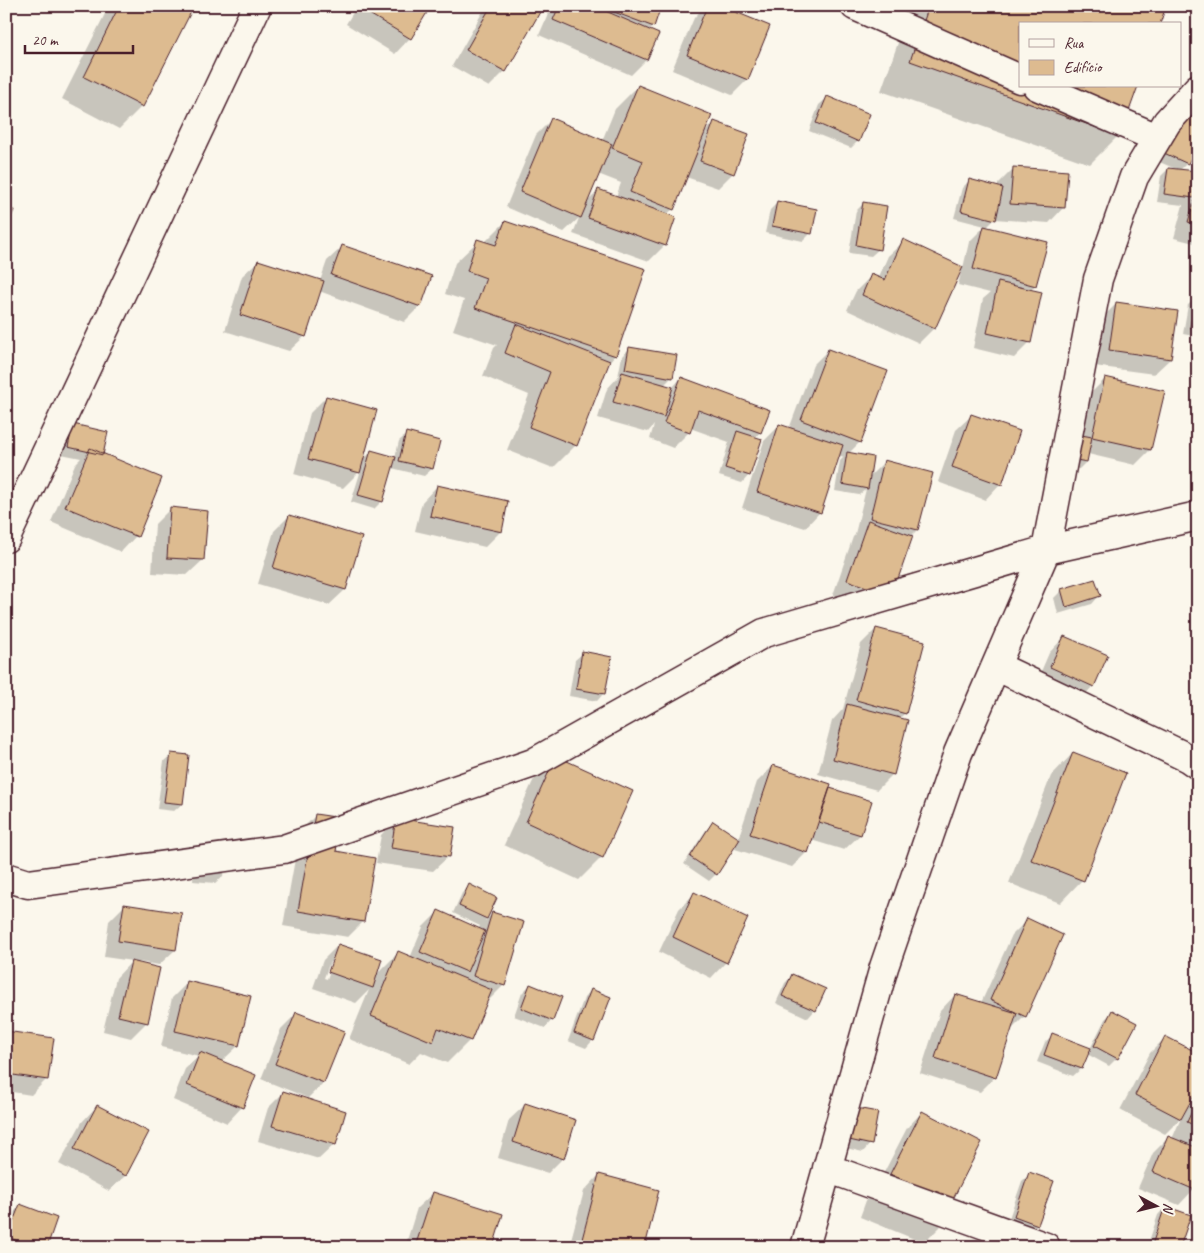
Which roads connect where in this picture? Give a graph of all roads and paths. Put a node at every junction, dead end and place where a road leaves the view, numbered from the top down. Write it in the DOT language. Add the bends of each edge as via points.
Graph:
graph roads {
  1 [pos="257,6"];
  2 [pos="855,6"];
  3 [pos="1019,79"];
  4 [pos="1042,88"];
  5 [pos="1198,88"];
  6 [pos="1157,138"];
  7 [pos="1198,516"];
  8 [pos="6,538"];
  9 [pos="1046,550"];
  10 [pos="996,666"];
  11 [pos="1198,765"];
  12 [pos="6,877"];
  13 [pos="827,1168"];
  14 [pos="804,1247"];
  15 [pos="1046,1247"];
  1 -- 8 [label="street"];
  2 -- 3 [label="street"];
  4 -- 6 [label="street"];
  5 -- 6 [label="street" via="1166,122"];
  6 -- 9 [label="street" via="1134,177 1098,279"];
  7 -- 9 [label="street"];
  9 -- 10 [label="street"];
  9 -- 12 [label="street" via="764,633 533,763 284,849 28,884"];
  10 -- 11 [label="street"];
  10 -- 13 [label="street" via="958,753 884,967"];
  13 -- 14 [label="street"];
  13 -- 15 [label="street"];
}
